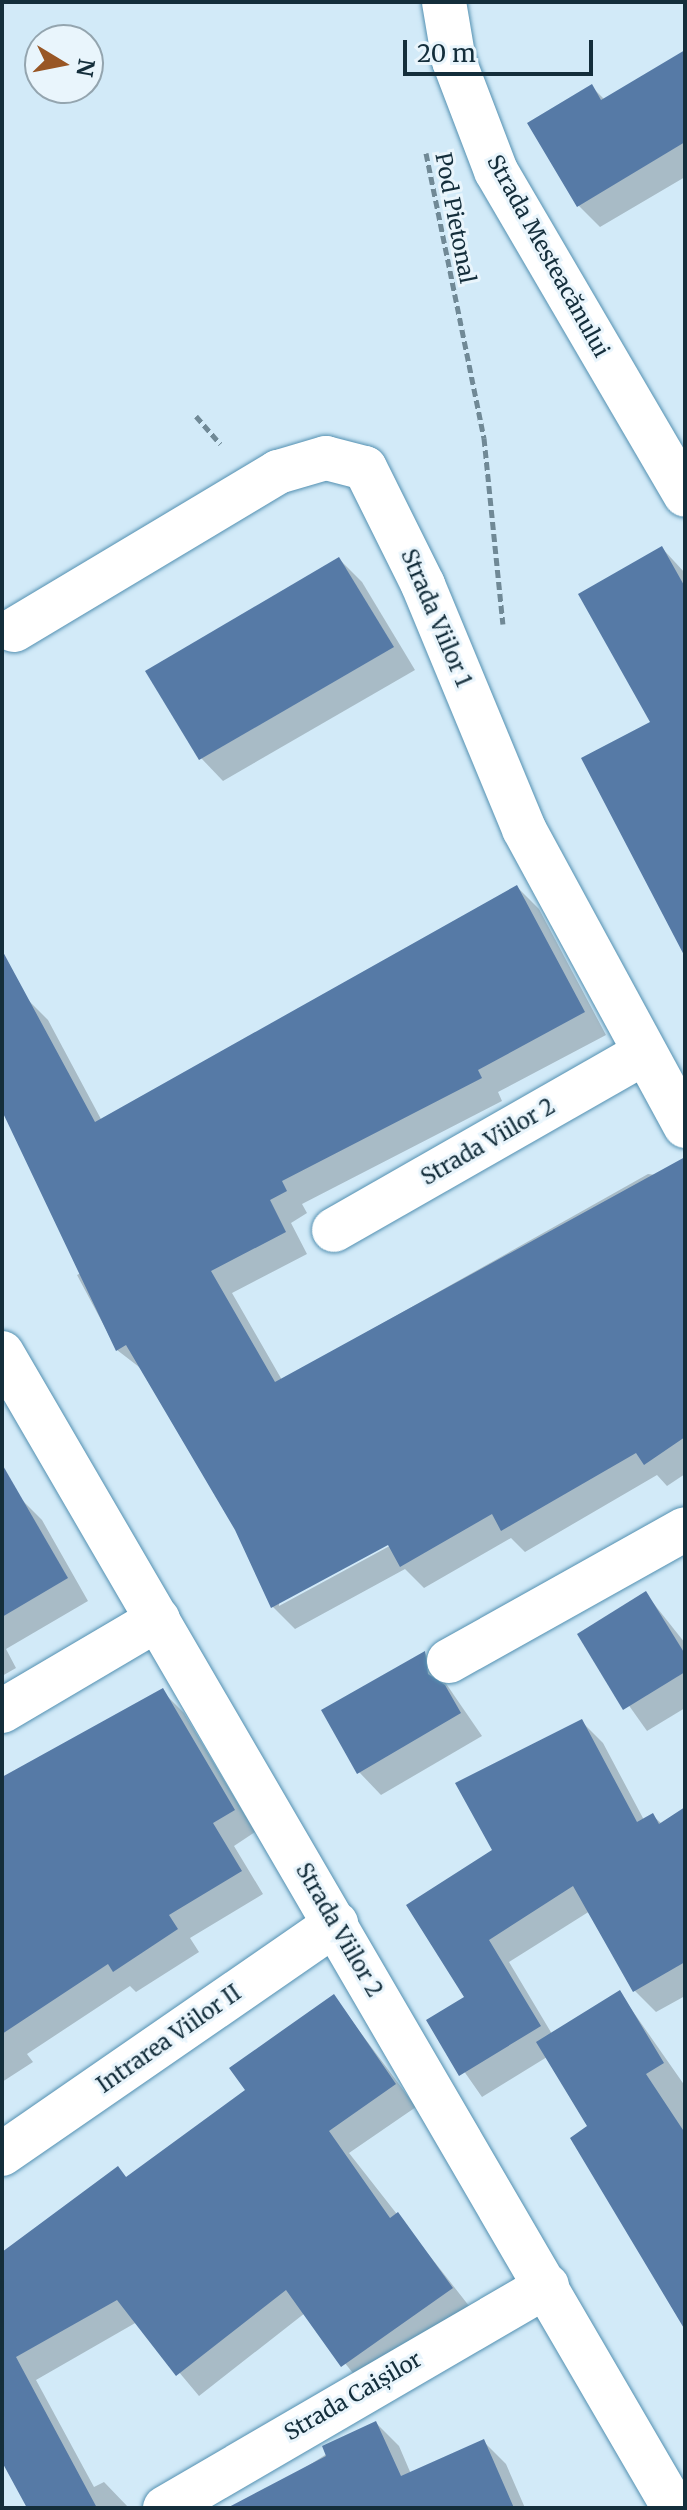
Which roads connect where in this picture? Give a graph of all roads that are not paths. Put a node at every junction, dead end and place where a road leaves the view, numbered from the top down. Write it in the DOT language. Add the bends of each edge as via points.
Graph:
graph roads {
  1 [pos="444,2"];
  2 [pos="685,495"];
  3 [pos="14,630"];
  4 [pos="643,1054"];
  5 [pos="685,1126"];
  6 [pos="334,1230"];
  7 [pos="2,1353"];
  8 [pos="685,1529"];
  9 [pos="158,1619"];
  10 [pos="449,1661"];
  11 [pos="2,1711"];
  12 [pos="336,1924"];
  13 [pos="2,2154"];
  14 [pos="547,2286"];
  15 [pos="165,2508"];
  16 [pos="674,2508"];
  1 -- 2 [label="street, Strada Mesteacănului" via="454,61 496,171"];
  3 -- 4 [label="street, Strada Viilor 1" via="290,467 343,458 365,468 423,585 524,829"];
  4 -- 5 [label="street, Strada Viilor 1"];
  4 -- 6 [label="street, Strada Viilor 2"];
  7 -- 9 [label="street, Strada Viilor 2"];
  8 -- 10 [label="street"];
  9 -- 11 [label="street"];
  9 -- 12 [label="street, Strada Viilor 2"];
  12 -- 13 [label="street, Intrarea Viilor II"];
  12 -- 14 [label="street, Strada Viilor 2"];
  14 -- 15 [label="street, Strada Caișilor"];
  14 -- 16 [label="street, Strada Viilor 2"];
}
